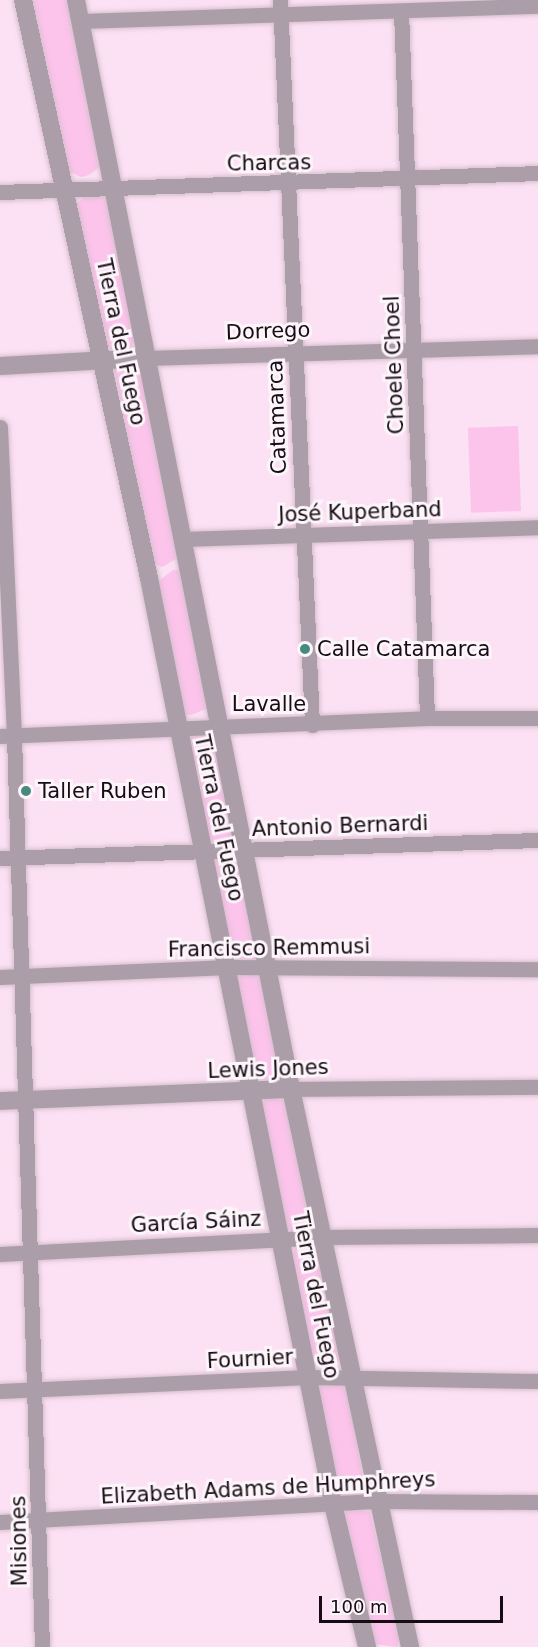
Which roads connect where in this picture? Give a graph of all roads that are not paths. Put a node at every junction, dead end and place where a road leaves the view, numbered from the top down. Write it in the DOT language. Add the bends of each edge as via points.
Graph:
graph roads {
  1 [pos="22,0"];
  2 [pos="76,0"];
  3 [pos="538,6"];
  4 [pos="280,7"];
  5 [pos="401,11"];
  6 [pos="81,21"];
  7 [pos="538,173"];
  8 [pos="407,180"];
  9 [pos="289,184"];
  10 [pos="114,185"];
  11 [pos="64,188"];
  12 [pos="0,192"];
  13 [pos="538,346"];
  14 [pos="415,348"];
  15 [pos="295,352"];
  16 [pos="146,358"];
  17 [pos="102,360"];
  18 [pos="0,366"];
  19 [pos="0,428"];
  20 [pos="2,494"];
  21 [pos="538,527"];
  22 [pos="422,531"];
  23 [pos="303,535"];
  24 [pos="183,539"];
  25 [pos="4,608"];
  26 [pos="427,718"];
  27 [pos="538,718"];
  28 [pos="312,725"];
  29 [pos="220,726"];
  30 [pos="177,730"];
  31 [pos="7,736"];
  32 [pos="538,840"];
  33 [pos="244,850"];
  34 [pos="202,851"];
  35 [pos="17,857"];
  36 [pos="0,858"];
  37 [pos="228,967"];
  38 [pos="270,967"];
  39 [pos="538,969"];
  40 [pos="19,975"];
  41 [pos="0,976"];
  42 [pos="538,1087"];
  43 [pos="291,1089"];
  44 [pos="252,1092"];
  45 [pos="24,1100"];
  46 [pos="0,1101"];
  47 [pos="538,1235"];
  48 [pos="321,1237"];
  49 [pos="283,1238"];
  50 [pos="30,1252"];
  51 [pos="0,1254"];
  52 [pos="352,1376"];
  53 [pos="308,1377"];
  54 [pos="538,1381"];
  55 [pos="35,1389"];
  56 [pos="0,1391"];
  57 [pos="378,1501"];
  58 [pos="538,1502"];
  59 [pos="333,1504"];
  60 [pos="40,1520"];
  61 [pos="0,1522"];
  62 [pos="42,1647"];
  63 [pos="367,1647"];
  64 [pos="410,1647"];
  1 -- 11 [label="street, Tierra del Fuego"];
  2 -- 6 [label="street, Tierra del Fuego"];
  3 -- 5 [label="street"];
  4 -- 5 [label="street"];
  4 -- 6 [label="street"];
  4 -- 9 [label="street, Catamarca"];
  5 -- 8 [label="street, Choele Choel"];
  6 -- 10 [label="street, Tierra del Fuego"];
  7 -- 8 [label="street, Charcas"];
  8 -- 9 [label="street, Charcas"];
  8 -- 14 [label="street, Choele Choel"];
  9 -- 10 [label="street, Charcas"];
  9 -- 15 [label="street, Catamarca"];
  10 -- 11 [label="street, Charcas"];
  10 -- 16 [label="street, Tierra del Fuego"];
  11 -- 12 [label="street, Charcas"];
  11 -- 17 [label="street, Tierra del Fuego"];
  13 -- 14 [label="street, Dorrego"];
  14 -- 15 [label="street, Dorrego"];
  14 -- 22 [label="street, Choele Choel"];
  15 -- 16 [label="street, Dorrego"];
  15 -- 23 [label="street, Catamarca"];
  16 -- 17 [label="street, Dorrego"];
  16 -- 24 [label="street, Tierra del Fuego"];
  17 -- 18 [label="street, Dorrego"];
  17 -- 30 [label="street, Tierra del Fuego"];
  19 -- 20 [label="street, Misiones"];
  20 -- 25 [label="street, Misiones"];
  21 -- 22 [label="street, José Kuperband"];
  22 -- 23 [label="street, José Kuperband"];
  22 -- 26 [label="street, Choele Choel"];
  23 -- 24 [label="street, José Kuperband"];
  23 -- 28 [label="street, Catamarca"];
  24 -- 29 [label="street, Tierra del Fuego"];
  25 -- 31 [label="street, Misiones"];
  26 -- 27 [label="street, Lavalle"];
  26 -- 28 [label="street, Lavalle"];
  28 -- 29 [label="street, Lavalle"];
  29 -- 30 [label="street, Lavalle"];
  29 -- 33 [label="street, Tierra del Fuego"];
  30 -- 31 [label="street, Lavalle"];
  30 -- 34 [label="street, Tierra del Fuego"];
  31 -- 35 [label="street, Misiones"];
  32 -- 33 [label="street, Antonio Bernardi"];
  33 -- 34 [label="street, Antonio Bernardi"];
  33 -- 38 [label="street, Tierra del Fuego"];
  34 -- 35 [label="street, Antonio Bernardi"];
  34 -- 37 [label="street, Tierra del Fuego"];
  35 -- 36 [label="street, Antonio Bernardi"];
  35 -- 40 [label="street, Misiones"];
  37 -- 38 [label="street, Francisco Remmusi"];
  37 -- 40 [label="street, Francisco Remmusi"];
  37 -- 44 [label="street, Tierra del Fuego"];
  38 -- 39 [label="street, Francisco Remmusi"];
  38 -- 43 [label="street, Tierra del Fuego"];
  40 -- 41 [label="street, Francisco Remmusi"];
  40 -- 45 [label="street, Misiones"];
  42 -- 43 [label="street, Lewis Jones"];
  43 -- 44 [label="street, Lewis Jones"];
  43 -- 48 [label="street, Tierra del Fuego"];
  44 -- 45 [label="street, Lewis Jones"];
  44 -- 49 [label="street, Tierra del Fuego"];
  45 -- 46 [label="street, Lewis Jones"];
  45 -- 50 [label="street, Misiones"];
  47 -- 48 [label="street, García Sáinz"];
  48 -- 49 [label="street, García Sáinz"];
  48 -- 52 [label="street, Tierra del Fuego"];
  49 -- 50 [label="street, García Sáinz"];
  49 -- 53 [label="street, Tierra del Fuego"];
  50 -- 51 [label="street, García Sáinz"];
  50 -- 55 [label="street, Misiones"];
  52 -- 53 [label="street, Fournier"];
  52 -- 54 [label="street, Fournier"];
  52 -- 57 [label="street, Tierra del Fuego"];
  53 -- 55 [label="street, Fournier"];
  53 -- 59 [label="street, Tierra del Fuego"];
  55 -- 56 [label="street, Fournier"];
  55 -- 60 [label="street, Misiones"];
  57 -- 58 [label="street, Elizabeth Adams de Humphreys"];
  57 -- 59 [label="street, Elizabeth Adams de Humphreys"];
  57 -- 64 [label="street, Tierra del Fuego"];
  59 -- 60 [label="street, Elizabeth Adams de Humphreys"];
  59 -- 63 [label="street, Tierra del Fuego"];
  60 -- 61 [label="street, Elizabeth Adams de Humphreys"];
  60 -- 62 [label="street, Misiones"];
}
